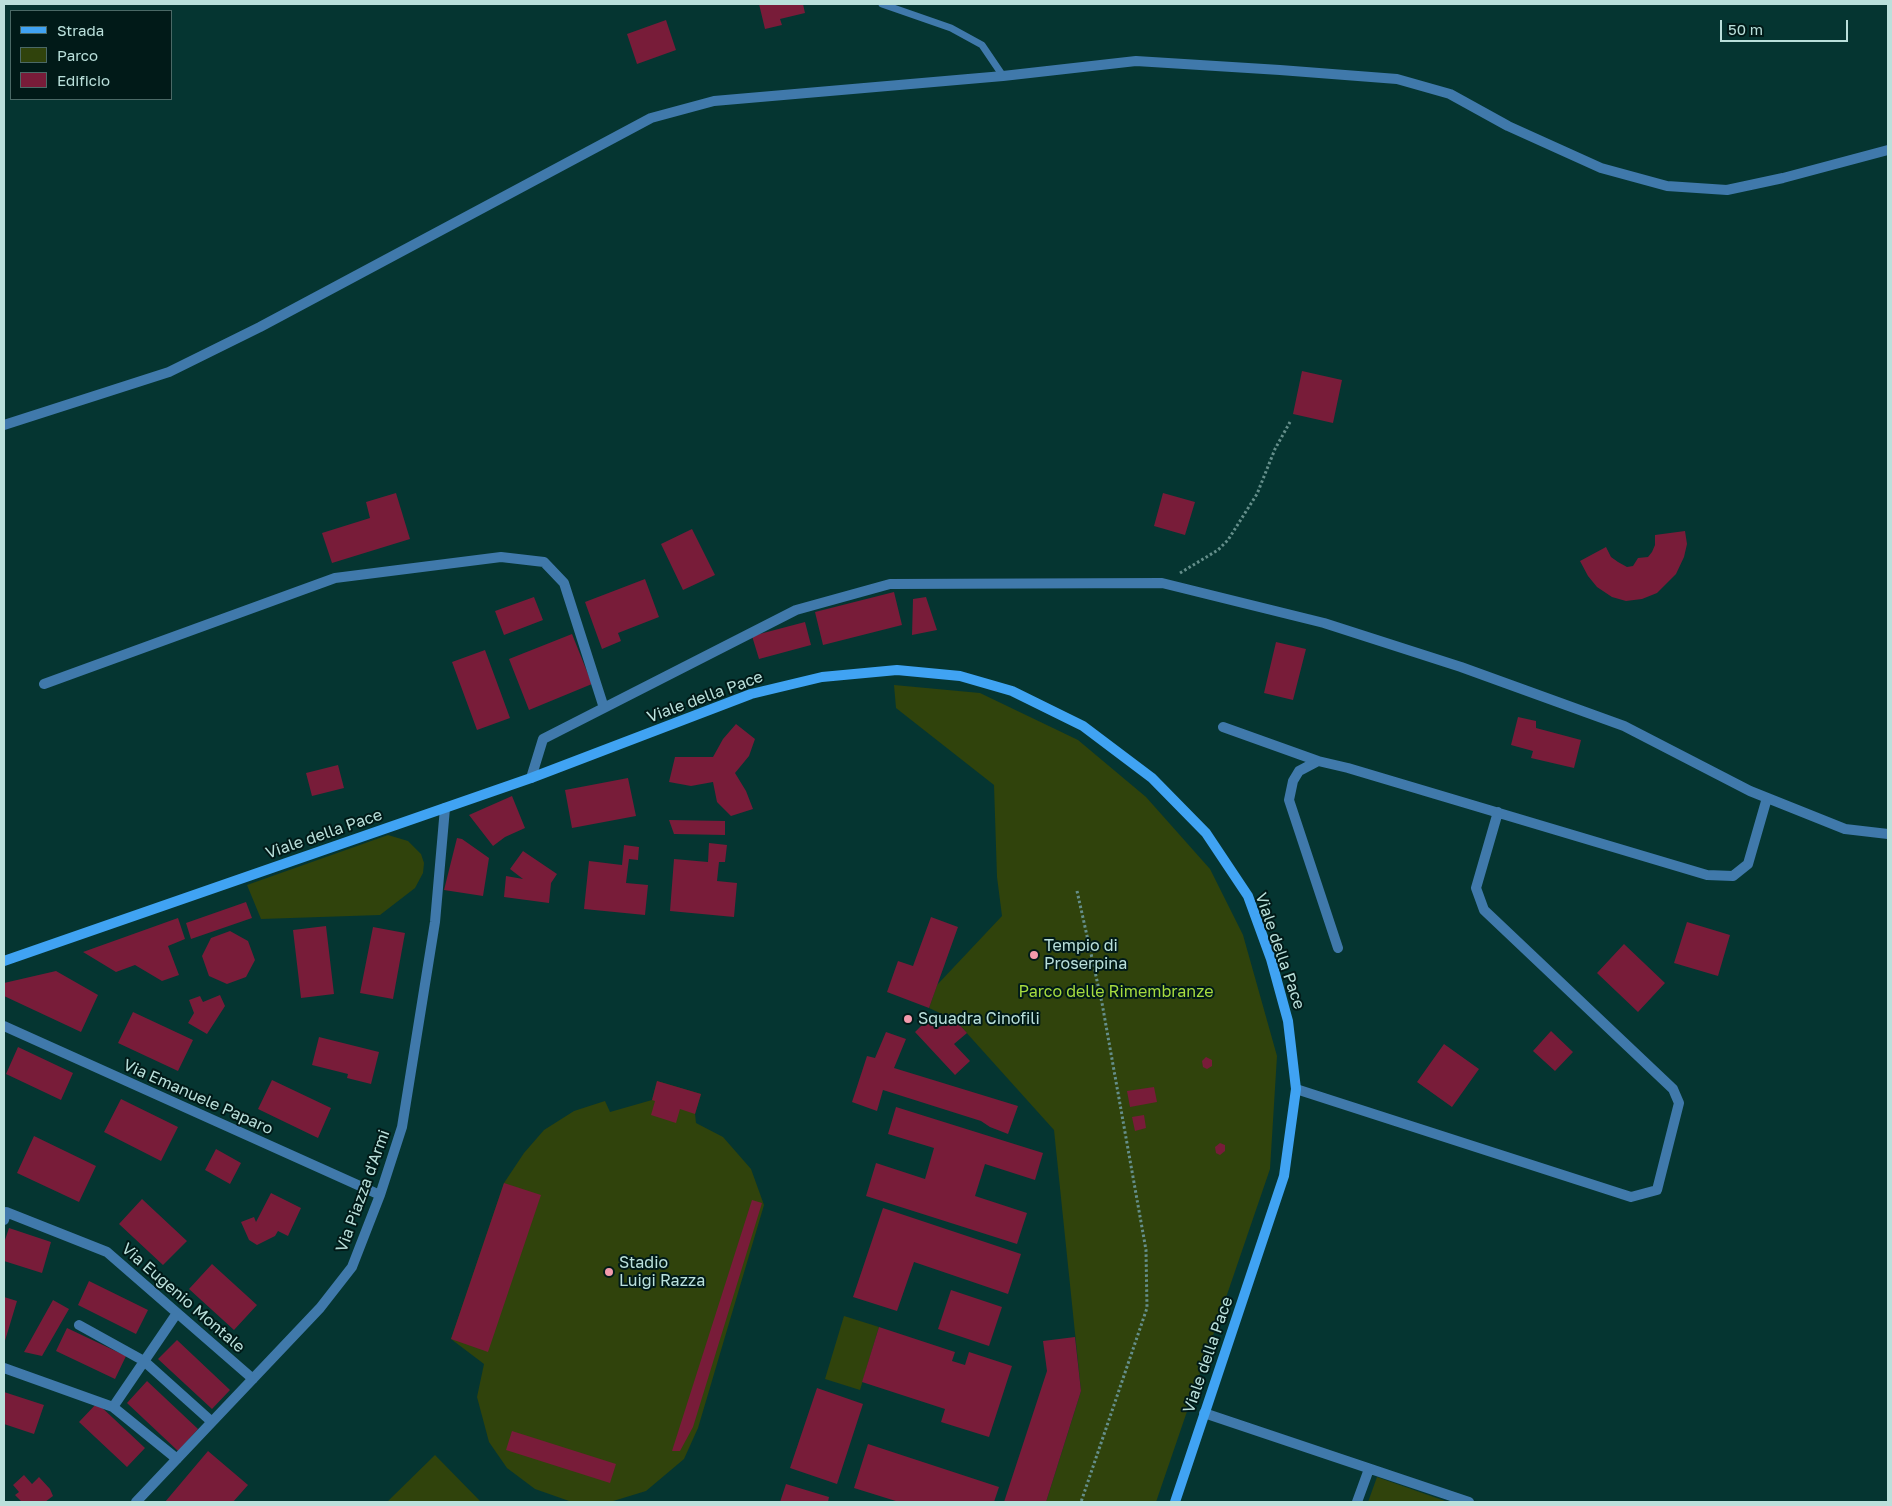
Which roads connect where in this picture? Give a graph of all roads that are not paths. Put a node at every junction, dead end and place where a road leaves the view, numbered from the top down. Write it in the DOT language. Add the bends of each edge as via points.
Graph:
graph roads {
  1 [pos="882,4"];
  2 [pos="1003,76"];
  3 [pos="1888,150"];
  4 [pos="4,425"];
  5 [pos="44,684"];
  6 [pos="604,708"];
  7 [pos="1222,727"];
  8 [pos="1318,761"];
  9 [pos="531,778"];
  10 [pos="1767,798"];
  11 [pos="445,808"];
  12 [pos="1498,812"];
  13 [pos="1888,834"];
  14 [pos="1338,948"];
  15 [pos="4,961"];
  16 [pos="4,1026"];
  17 [pos="1296,1089"];
  18 [pos="380,1195"];
  19 [pos="5,1216"];
  20 [pos="177,1313"];
  21 [pos="79,1324"];
  22 [pos="144,1361"];
  23 [pos="4,1368"];
  24 [pos="253,1379"];
  25 [pos="113,1407"];
  26 [pos="1204,1413"];
  27 [pos="212,1422"];
  28 [pos="177,1459"];
  29 [pos="1369,1469"];
  30 [pos="136,1502"];
  31 [pos="1175,1502"];
  32 [pos="1357,1502"];
  33 [pos="1469,1502"];
  1 -- 2 [label="lane" via="951,28 982,45"];
  2 -- 3 [label="street" via="1136,61 1397,79 1450,94 1508,126 1601,168 1667,186 1727,190"];
  2 -- 4 [label="street" via="714,101 651,118 260,327 169,372"];
  5 -- 6 [label="street" via="335,578 501,556 544,562 564,583"];
  6 -- 9 [label="street" via="543,739"];
  6 -- 10 [label="street" via="796,610 890,584 1162,583 1324,623 1461,667 1624,726"];
  7 -- 8 [label="street"];
  8 -- 12 [label="street"];
  8 -- 14 [label="street" via="1299,771 1293,780 1289,800"];
  9 -- 11 [label="main road, Viale della Pace"];
  9 -- 17 [label="main road, Viale della Pace" via="751,694 822,678 897,670 960,676 1012,691 1082,726 1152,778 1206,832 1248,896 1271,960 1288,1021"];
  10 -- 12 [label="street" via="1748,864 1733,876 1707,875"];
  10 -- 13 [label="street" via="1845,829"];
  11 -- 15 [label="main road, Viale della Pace"];
  11 -- 18 [label="street, Via Piazza d'Armi" via="435,922 402,1127"];
  12 -- 17 [label="street" via="1476,888 1484,910 1674,1090 1679,1103 1656,1190 1631,1197"];
  16 -- 18 [label="street, Via Emanuele Paparo"];
  17 -- 26 [label="main road, Viale della Pace" via="1284,1176"];
  18 -- 24 [label="street, Via Piazza d'Armi" via="352,1267 320,1308"];
  19 -- 20 [label="street, Via Eugenio Montale" via="107,1252"];
  20 -- 22 [label="street"];
  20 -- 24 [label="street, Via Eugenio Montale"];
  21 -- 22 [label="street"];
  22 -- 25 [label="street"];
  22 -- 27 [label="street"];
  23 -- 25 [label="street"];
  24 -- 27 [label="street, Via Piazza d'Armi"];
  25 -- 28 [label="street"];
  26 -- 29 [label="street"];
  26 -- 31 [label="main road, Viale della Pace"];
  27 -- 28 [label="street, Via Piazza d'Armi"];
  28 -- 30 [label="street, Via Piazza d'Armi"];
  29 -- 32 [label="street"];
  29 -- 33 [label="street"];
}
